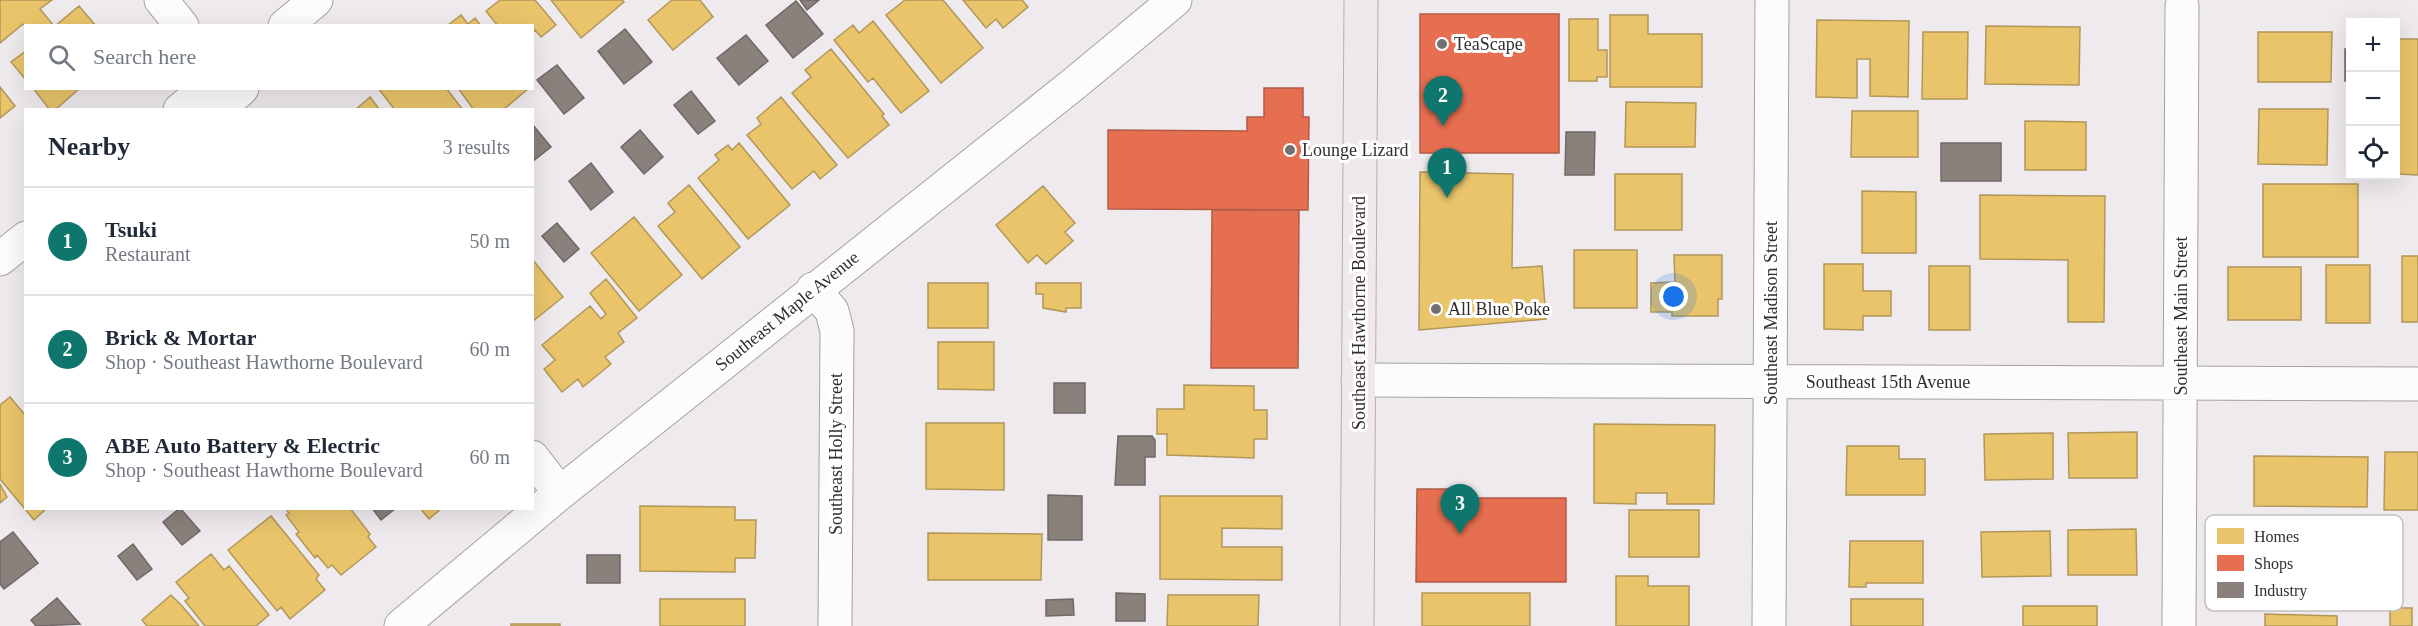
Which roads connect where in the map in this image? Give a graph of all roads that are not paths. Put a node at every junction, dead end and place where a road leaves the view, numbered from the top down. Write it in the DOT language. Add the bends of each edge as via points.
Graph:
graph roads {
  1 [pos="161,0"];
  2 [pos="316,0"];
  3 [pos="1175,0"];
  4 [pos="1360,0"];
  5 [pos="1772,0"];
  6 [pos="2181,2"];
  7 [pos="180,24"];
  8 [pos="287,24"];
  9 [pos="195,96"];
  10 [pos="243,97"];
  11 [pos="24,240"];
  12 [pos="0,259"];
  13 [pos="813,289"];
  14 [pos="1358,380"];
  15 [pos="1770,382"];
  16 [pos="2180,383"];
  17 [pos="2418,384"];
  18 [pos="534,460"];
  19 [pos="560,493"];
  20 [pos="401,626"];
  21 [pos="835,626"];
  22 [pos="1357,626"];
  23 [pos="1769,626"];
  24 [pos="2179,626"];
  1 -- 7 [label="street"];
  2 -- 8 [label="street"];
  3 -- 13 [label="street, Southeast Maple Avenue" via="1076,83"];
  4 -- 14 [label="main road, Southeast Hawthorne Boulevard"];
  5 -- 15 [label="street, Southeast Madison Street"];
  6 -- 16 [label="street, Southeast Main Street"];
  9 -- 10 [label="street"];
  11 -- 12 [label="street"];
  13 -- 19 [label="street, Southeast Maple Avenue"];
  13 -- 21 [label="street, Southeast Holly Street" via="832,311 837,331"];
  14 -- 15 [label="street, Southeast 15th Avenue"];
  14 -- 22 [label="main road, Southeast Hawthorne Boulevard"];
  15 -- 16 [label="street, Southeast 15th Avenue"];
  15 -- 23 [label="street, Southeast Madison Street"];
  16 -- 17 [label="street, Southeast 15th Avenue"];
  16 -- 24 [label="street, Southeast Main Street"];
  18 -- 19 [label="street"];
  19 -- 20 [label="street, Southeast Maple Avenue"];
}
